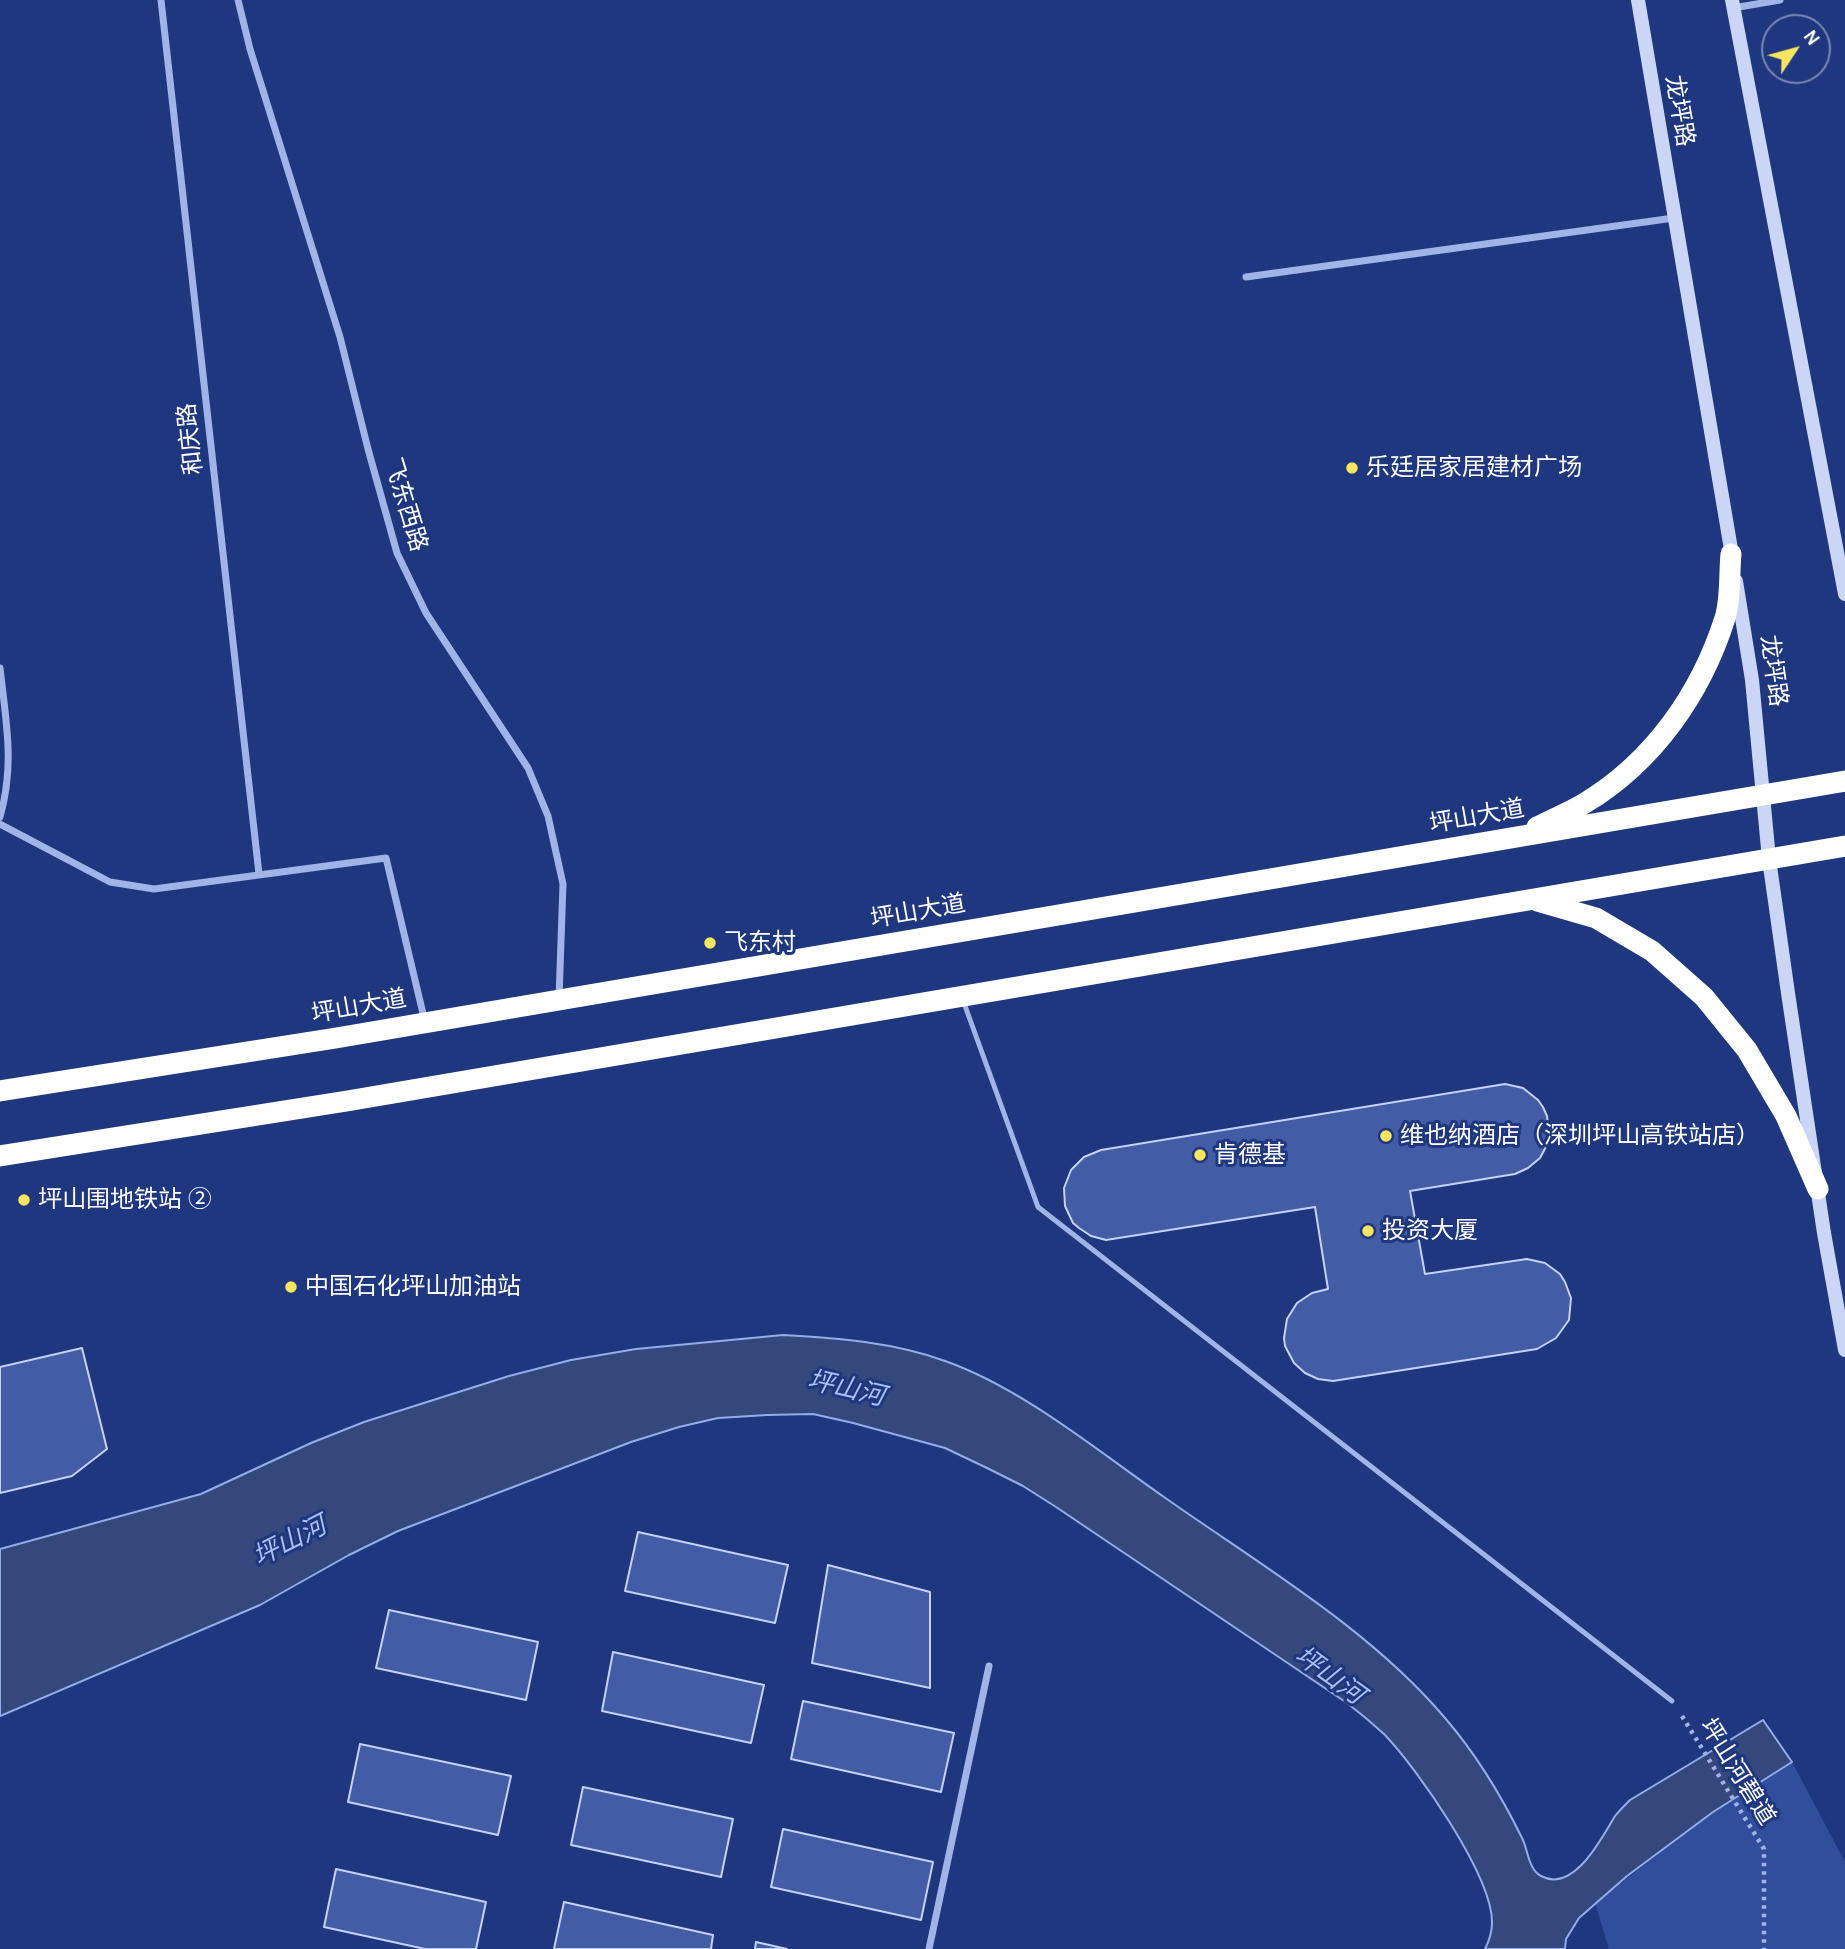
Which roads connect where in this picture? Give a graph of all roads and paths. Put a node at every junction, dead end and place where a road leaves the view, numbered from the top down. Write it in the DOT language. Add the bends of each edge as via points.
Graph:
graph roads {
  1 [pos="161,0"];
  2 [pos="238,0"];
  3 [pos="1637,0"];
  4 [pos="1780,0"];
  5 [pos="1733,4"];
  6 [pos="1674,218"];
  7 [pos="1246,277"];
  8 [pos="1731,554"];
  9 [pos="1845,594"];
  10 [pos="0,668"];
  11 [pos="1845,781"];
  12 [pos="1763,794"];
  13 [pos="0,817"];
  14 [pos="0,824"];
  15 [pos="1517,837"];
  16 [pos="1845,846"];
  17 [pos="1769,859"];
  18 [pos="259,874"];
  19 [pos="1532,900"];
  20 [pos="962,996"];
  21 [pos="559,1000"];
  22 [pos="425,1022"];
  23 [pos="0,1091"];
  24 [pos="0,1156"];
  25 [pos="1818,1189"];
  26 [pos="1845,1350"];
  27 [pos="989,1666"];
  28 [pos="1672,1701"];
  29 [pos="929,1949"];
  30 [pos="1764,1949"];
  1 -- 18 [label="street, 和庆路"];
  2 -- 21 [label="street, 飞东西路" via="340,337 397,553 426,613 528,768 548,817 563,884"];
  3 -- 6 [label="main road, 龙坪路"];
  4 -- 5 [label="street"];
  5 -- 9 [label="main road"];
  6 -- 7 [label="street"];
  6 -- 8 [label="main road, 龙坪路"];
  8 -- 12 [label="main road, 龙坪路" via="1752,680"];
  8 -- 15 [label="highway" via="1726,616 1703,673 1674,723 1634,768 1585,803"];
  10 -- 13 [label="street" via="10,754"];
  11 -- 12 [label="highway, 坪山大道"];
  12 -- 15 [label="highway, 坪山大道"];
  12 -- 17 [label="main road, 龙坪路"];
  14 -- 18 [label="street" via="110,882 154,889"];
  15 -- 21 [label="highway, 坪山大道"];
  16 -- 17 [label="highway"];
  17 -- 19 [label="highway"];
  17 -- 25 [label="main road, 龙坪路"];
  18 -- 22 [label="street" via="386,858"];
  19 -- 20 [label="highway"];
  19 -- 25 [label="highway" via="1596,918 1652,951 1704,997 1760,1072 1786,1116"];
  20 -- 24 [label="highway"];
  20 -- 28 [label="lane" via="1038,1207"];
  21 -- 22 [label="highway, 坪山大道"];
  22 -- 23 [label="highway, 坪山大道"];
  25 -- 26 [label="main road, 龙坪路"];
  27 -- 29 [label="street"];
  28 -- 30 [label="path, 坪山河碧道" via="1764,1849"];
}
